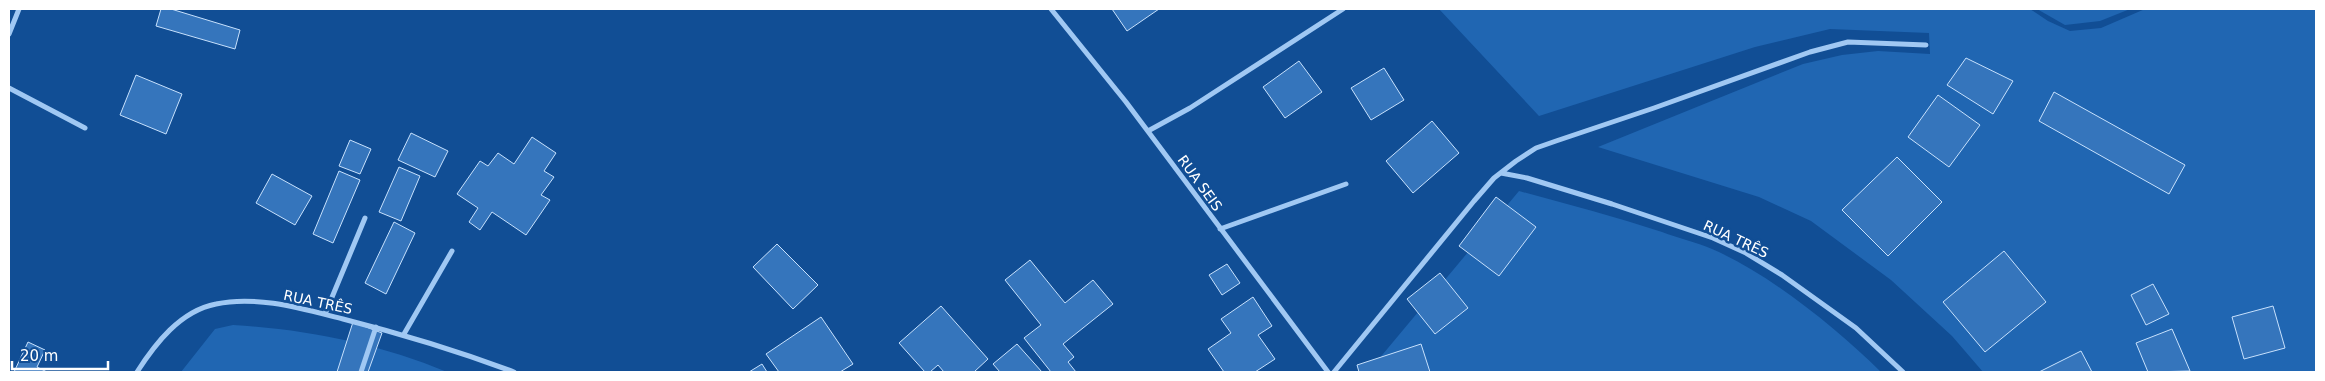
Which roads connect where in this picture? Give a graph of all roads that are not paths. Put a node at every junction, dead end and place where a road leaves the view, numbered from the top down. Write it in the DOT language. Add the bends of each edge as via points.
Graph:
graph roads {
  1 [pos="20,9"];
  2 [pos="1051,9"];
  3 [pos="1344,9"];
  4 [pos="9,34"];
  5 [pos="1926,45"];
  6 [pos="9,88"];
  7 [pos="85,128"];
  8 [pos="1148,132"];
  9 [pos="1501,173"];
  10 [pos="1346,184"];
  11 [pos="365,218"];
  12 [pos="1220,229"];
  13 [pos="452,251"];
  14 [pos="325,314"];
  15 [pos="376,327"];
  16 [pos="404,334"];
  17 [pos="138,372"];
  18 [pos="361,372"];
  19 [pos="514,372"];
  20 [pos="1328,372"];
  21 [pos="1334,372"];
  22 [pos="1903,372"];
  1 -- 4 [label="street"];
  2 -- 8 [label="street, RUA SEIS"];
  3 -- 8 [label="street"];
  5 -- 9 [label="street" via="1848,42 1810,52 1536,148"];
  6 -- 7 [label="street"];
  8 -- 12 [label="street, RUA SEIS"];
  9 -- 21 [label="street" via="1474,201"];
  9 -- 22 [label="street, RUA TRÊS" via="1612,204 1714,238 1746,253 1856,328"];
  10 -- 12 [label="street"];
  11 -- 14 [label="street"];
  12 -- 20 [label="street, RUA SEIS"];
  13 -- 16 [label="street"];
  14 -- 15 [label="street, RUA TRÊS"];
  14 -- 17 [label="street, RUA TRÊS" via="262,302 215,304 182,319 150,352"];
  15 -- 16 [label="street, RUA TRÊS"];
  15 -- 18 [label="street"];
  16 -- 19 [label="street, RUA TRÊS"];
}
